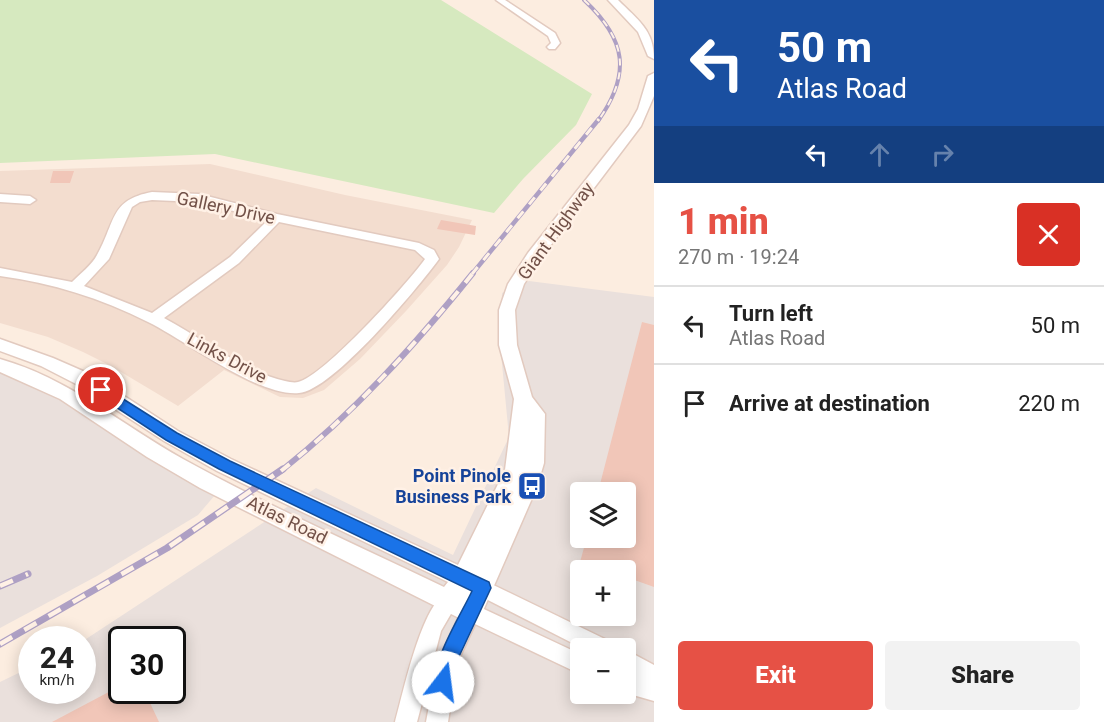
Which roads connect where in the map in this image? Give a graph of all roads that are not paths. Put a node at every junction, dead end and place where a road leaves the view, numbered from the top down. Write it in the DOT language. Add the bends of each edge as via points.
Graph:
graph roads {
  1 [pos="500,0"];
  2 [pos="613,0"];
  3 [pos="552,47"];
  4 [pos="654,56"];
  5 [pos="654,76"];
  6 [pos="0,198"];
  7 [pos="30,200"];
  8 [pos="276,218"];
  9 [pos="424,249"];
  10 [pos="0,272"];
  11 [pos="75,287"];
  12 [pos="154,318"];
  13 [pos="0,345"];
  14 [pos="0,364"];
  15 [pos="472,583"];
  16 [pos="449,600"];
  17 [pos="471,612"];
  18 [pos="582,638"];
  19 [pos="570,659"];
  20 [pos="636,666"];
  21 [pos="654,677"];
  22 [pos="636,686"];
  23 [pos="654,691"];
  24 [pos="406,722"];
  25 [pos="437,722"];
  1 -- 3 [label="street" via="552,35 556,43"];
  2 -- 4 [label="street" via="643,31"];
  5 -- 15 [label="street, Giant Highway" via="635,126 516,284 507,310 508,345 523,399 535,414 534,463 527,487"];
  6 -- 7 [label="street"];
  8 -- 9 [label="street, Gallery Drive"];
  8 -- 11 [label="street, Gallery Drive" via="191,197 136,199 127,205 102,259"];
  8 -- 12 [label="street" via="244,252"];
  9 -- 12 [label="street, Links Drive" via="432,259 428,267 361,339 309,385 298,388 279,386 260,377"];
  10 -- 11 [label="street, Links Drive"];
  11 -- 12 [label="street, Links Drive"];
  13 -- 15 [label="street, Atlas Road" via="85,380 171,436 225,465"];
  14 -- 16 [label="street, Atlas Road" via="67,394 207,482"];
  15 -- 16 [label="street, Giant Highway"];
  15 -- 17 [label="street, Giant Highway"];
  15 -- 18 [label="street, Atlas Road"];
  16 -- 17 [label="street, Atlas Road"];
  16 -- 24 [label="street, Giant Highway" via="432,628"];
  17 -- 19 [label="street, Atlas Road"];
  17 -- 25 [label="street, Giant Highway" via="447,663"];
  20 -- 21 [label="street"];
  22 -- 23 [label="street"];
}
